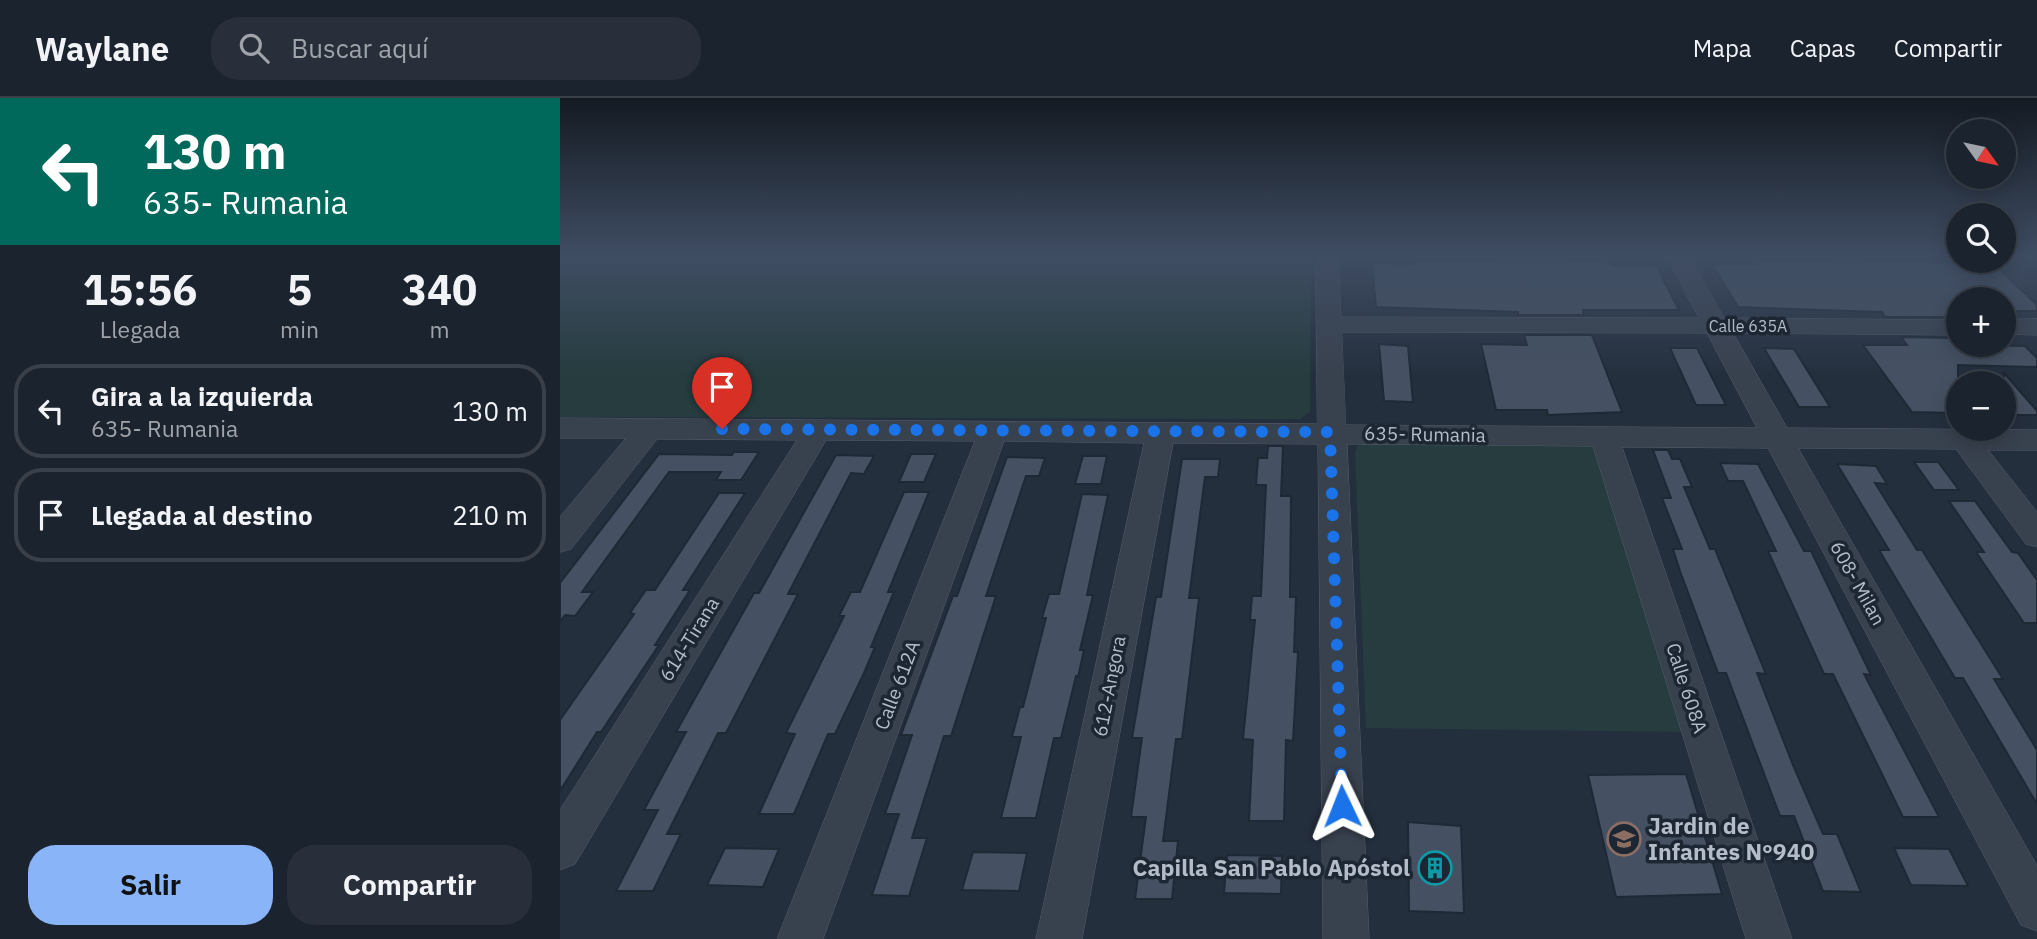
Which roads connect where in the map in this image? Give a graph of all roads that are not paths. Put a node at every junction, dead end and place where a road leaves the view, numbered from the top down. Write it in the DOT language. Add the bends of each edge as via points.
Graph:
graph roads {
  1 [pos="1328,296"];
  2 [pos="1699,296"];
  3 [pos="1328,324"];
  4 [pos="1715,326"];
  5 [pos="1946,327"];
  6 [pos="2016,327"];
  7 [pos="2037,327"];
  8 [pos="560,428"];
  9 [pos="649,429"];
  10 [pos="818,430"];
  11 [pos="994,430"];
  12 [pos="1330,432"];
  13 [pos="1160,433"];
  14 [pos="1604,436"];
  15 [pos="1778,438"];
  16 [pos="1946,440"];
  17 [pos="2016,440"];
  18 [pos="2037,440"];
  19 [pos="1966,441"];
  20 [pos="2037,535"];
  21 [pos="560,540"];
  22 [pos="560,849"];
  23 [pos="2037,909"];
  24 [pos="800,939"];
  25 [pos="1059,939"];
  26 [pos="1346,939"];
  27 [pos="1769,939"];
  1 -- 3 [label="street"];
  2 -- 4 [label="street, 608- Milan"];
  3 -- 4 [label="street, Calle 635A"];
  3 -- 12 [label="street"];
  4 -- 5 [label="street, Calle 635A"];
  4 -- 15 [label="street, 608- Milan"];
  6 -- 7 [label="street"];
  8 -- 9 [label="street, 635- Rumania"];
  9 -- 10 [label="street, 635- Rumania"];
  9 -- 21 [label="street"];
  10 -- 11 [label="street, 635- Rumania"];
  10 -- 22 [label="street, 614-Tirana"];
  11 -- 13 [label="street, 635- Rumania"];
  11 -- 24 [label="street, Calle 612A"];
  12 -- 13 [label="street, 635- Rumania"];
  12 -- 14 [label="street, 635- Rumania"];
  12 -- 26 [label="street"];
  13 -- 25 [label="street, 612-Angora"];
  14 -- 15 [label="street, 635- Rumania"];
  14 -- 27 [label="street, Calle 608A"];
  15 -- 16 [label="street, 635- Rumania"];
  15 -- 23 [label="street, 608- Milan"];
  17 -- 18 [label="street, 635- Rumania"];
  19 -- 20 [label="street"];
}
